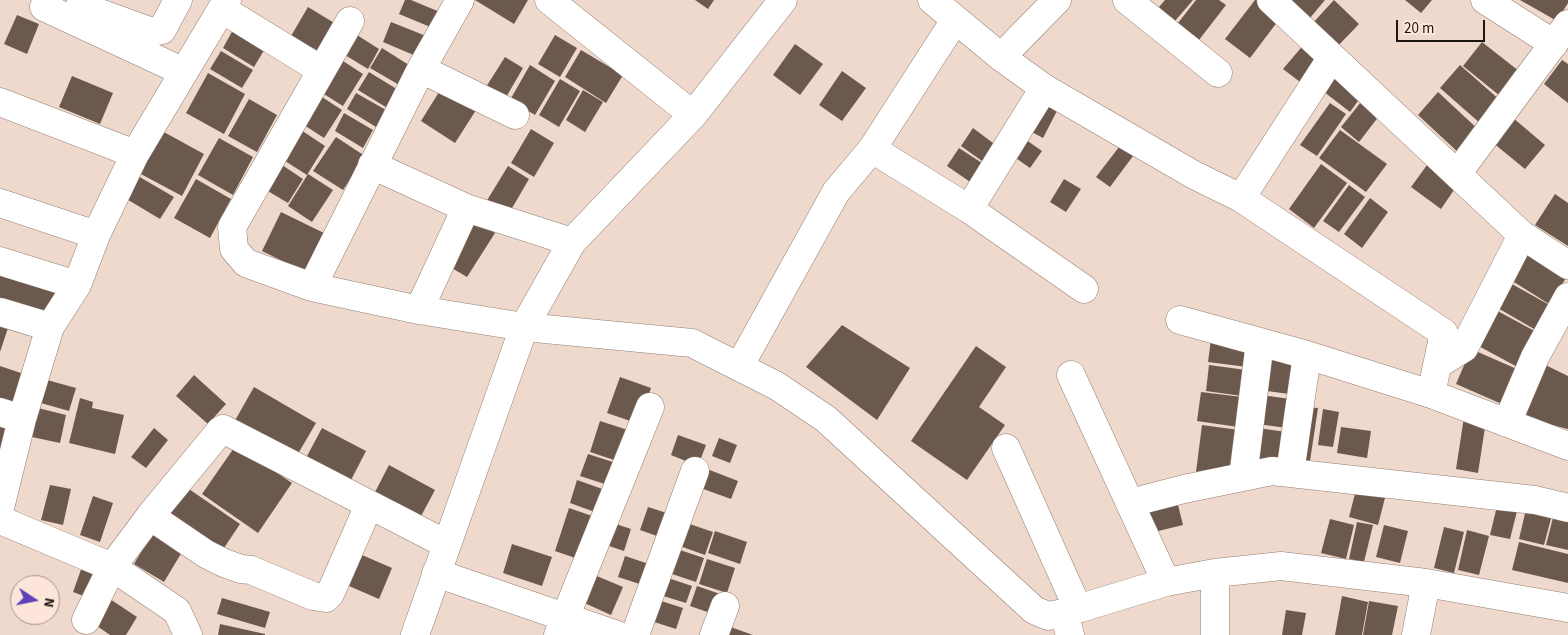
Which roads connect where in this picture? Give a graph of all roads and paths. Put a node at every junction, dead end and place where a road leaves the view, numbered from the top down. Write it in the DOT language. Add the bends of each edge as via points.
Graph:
graph roads {
  1 [pos="178,0"];
  2 [pos="460,0"];
  3 [pos="549,0"];
  4 [pos="783,0"];
  5 [pos="932,0"];
  6 [pos="1057,0"];
  7 [pos="1127,0"];
  8 [pos="1271,0"];
  9 [pos="1485,0"];
  10 [pos="53,4"];
  11 [pos="225,4"];
  12 [pos="955,20"];
  13 [pos="350,21"];
  14 [pos="1563,33"];
  15 [pos="1001,57"];
  16 [pos="1332,57"];
  17 [pos="421,69"];
  18 [pos="322,70"];
  19 [pos="184,72"];
  20 [pos="1218,73"];
  21 [pos="1044,88"];
  22 [pos="0,102"];
  23 [pos="515,115"];
  24 [pos="693,115"];
  25 [pos="872,149"];
  26 [pos="135,154"];
  27 [pos="372,165"];
  28 [pos="1457,174"];
  29 [pos="1241,198"];
  30 [pos="0,203"];
  31 [pos="466,208"];
  32 [pos="969,209"];
  33 [pos="96,234"];
  34 [pos="1522,235"];
  35 [pos="572,242"];
  36 [pos="0,261"];
  37 [pos="1568,265"];
  38 [pos="77,285"];
  39 [pos="312,287"];
  40 [pos="1084,289"];
  41 [pos="1568,297"];
  42 [pos="419,310"];
  43 [pos="0,312"];
  44 [pos="1180,320"];
  45 [pos="50,327"];
  46 [pos="524,327"];
  47 [pos="1260,342"];
  48 [pos="1307,355"];
  49 [pos="1437,365"];
  50 [pos="739,367"];
  51 [pos="1071,375"];
  52 [pos="1431,394"];
  53 [pos="650,407"];
  54 [pos="11,415"];
  55 [pos="1507,423"];
  56 [pos="1568,446"];
  57 [pos="1006,448"];
  58 [pos="695,471"];
  59 [pos="1290,473"];
  60 [pos="1244,477"];
  61 [pos="1130,503"];
  62 [pos="368,505"];
  63 [pos="0,508"];
  64 [pos="1568,508"];
  65 [pos="150,516"];
  66 [pos="0,520"];
  67 [pos="446,544"];
  68 [pos="112,568"];
  69 [pos="436,573"];
  70 [pos="1215,573"];
  71 [pos="1166,582"];
  72 [pos="1426,583"];
  73 [pos="725,606"];
  74 [pos="1568,608"];
  75 [pos="1071,619"];
  76 [pos="86,620"];
  77 [pos="561,626"];
  78 [pos="188,635"];
  79 [pos="415,635"];
  80 [pos="617,635"];
  81 [pos="635,635"];
  82 [pos="714,635"];
  83 [pos="1216,635"];
  84 [pos="1416,635"];
  1 -- 10 [label="street" via="162,30 152,32"];
  2 -- 17 [label="street"];
  3 -- 24 [label="street"];
  4 -- 24 [label="street"];
  5 -- 12 [label="street"];
  6 -- 15 [label="street"];
  7 -- 20 [label="street"];
  8 -- 16 [label="street"];
  9 -- 14 [label="street"];
  10 -- 19 [label="street"];
  11 -- 18 [label="street"];
  11 -- 19 [label="street"];
  12 -- 15 [label="street"];
  12 -- 25 [label="street"];
  13 -- 18 [label="street"];
  14 -- 28 [label="street"];
  15 -- 21 [label="street"];
  16 -- 28 [label="street"];
  16 -- 29 [label="street"];
  17 -- 23 [label="street"];
  17 -- 27 [label="street"];
  18 -- 39 [label="street" via="232,227 234,248 246,263"];
  19 -- 26 [label="street"];
  21 -- 29 [label="street" via="1194,175"];
  21 -- 32 [label="street"];
  22 -- 26 [label="street"];
  24 -- 35 [label="street"];
  25 -- 32 [label="street"];
  25 -- 50 [label="street" via="836,192"];
  26 -- 33 [label="street"];
  27 -- 31 [label="street"];
  27 -- 39 [label="street"];
  28 -- 34 [label="street"];
  29 -- 49 [label="street" via="1444,333"];
  30 -- 33 [label="street"];
  31 -- 35 [label="street"];
  31 -- 42 [label="street"];
  32 -- 40 [label="street"];
  33 -- 38 [label="street"];
  34 -- 37 [label="street"];
  34 -- 49 [label="street" via="1464,348"];
  35 -- 46 [label="street"];
  36 -- 38 [label="street"];
  38 -- 45 [label="street"];
  39 -- 42 [label="street"];
  41 -- 55 [label="street" via="1534,357"];
  42 -- 46 [label="street"];
  43 -- 45 [label="street"];
  44 -- 47 [label="street"];
  45 -- 54 [label="street"];
  46 -- 50 [label="street" via="692,343"];
  46 -- 67 [label="street"];
  47 -- 48 [label="street"];
  47 -- 60 [label="street"];
  48 -- 52 [label="street"];
  48 -- 59 [label="street"];
  49 -- 52 [label="street"];
  50 -- 75 [label="street" via="777,386 826,419 1034,610 1048,616"];
  51 -- 61 [label="street"];
  52 -- 55 [label="street"];
  53 -- 77 [label="street"];
  54 -- 63 [label="street"];
  55 -- 56 [label="street"];
  57 -- 75 [label="street"];
  58 -- 81 [label="street"];
  59 -- 60 [label="street" via="1272,471"];
  59 -- 64 [label="street" via="1535,500"];
  60 -- 61 [label="street"];
  61 -- 71 [label="street"];
  62 -- 65 [label="street" via="223,429"];
  62 -- 65 [label="street" via="326,598 312,596 251,570 224,563"];
  62 -- 67 [label="street"];
  65 -- 68 [label="street"];
  66 -- 68 [label="street"];
  67 -- 69 [label="street"];
  68 -- 76 [label="street"];
  68 -- 78 [label="street" via="177,611"];
  69 -- 77 [label="street"];
  69 -- 79 [label="street"];
  70 -- 71 [label="street"];
  70 -- 72 [label="street" via="1281,566"];
  70 -- 83 [label="street"];
  71 -- 75 [label="street"];
  72 -- 74 [label="street"];
  72 -- 84 [label="street"];
  73 -- 82 [label="street"];
  77 -- 80 [label="street"];
}
